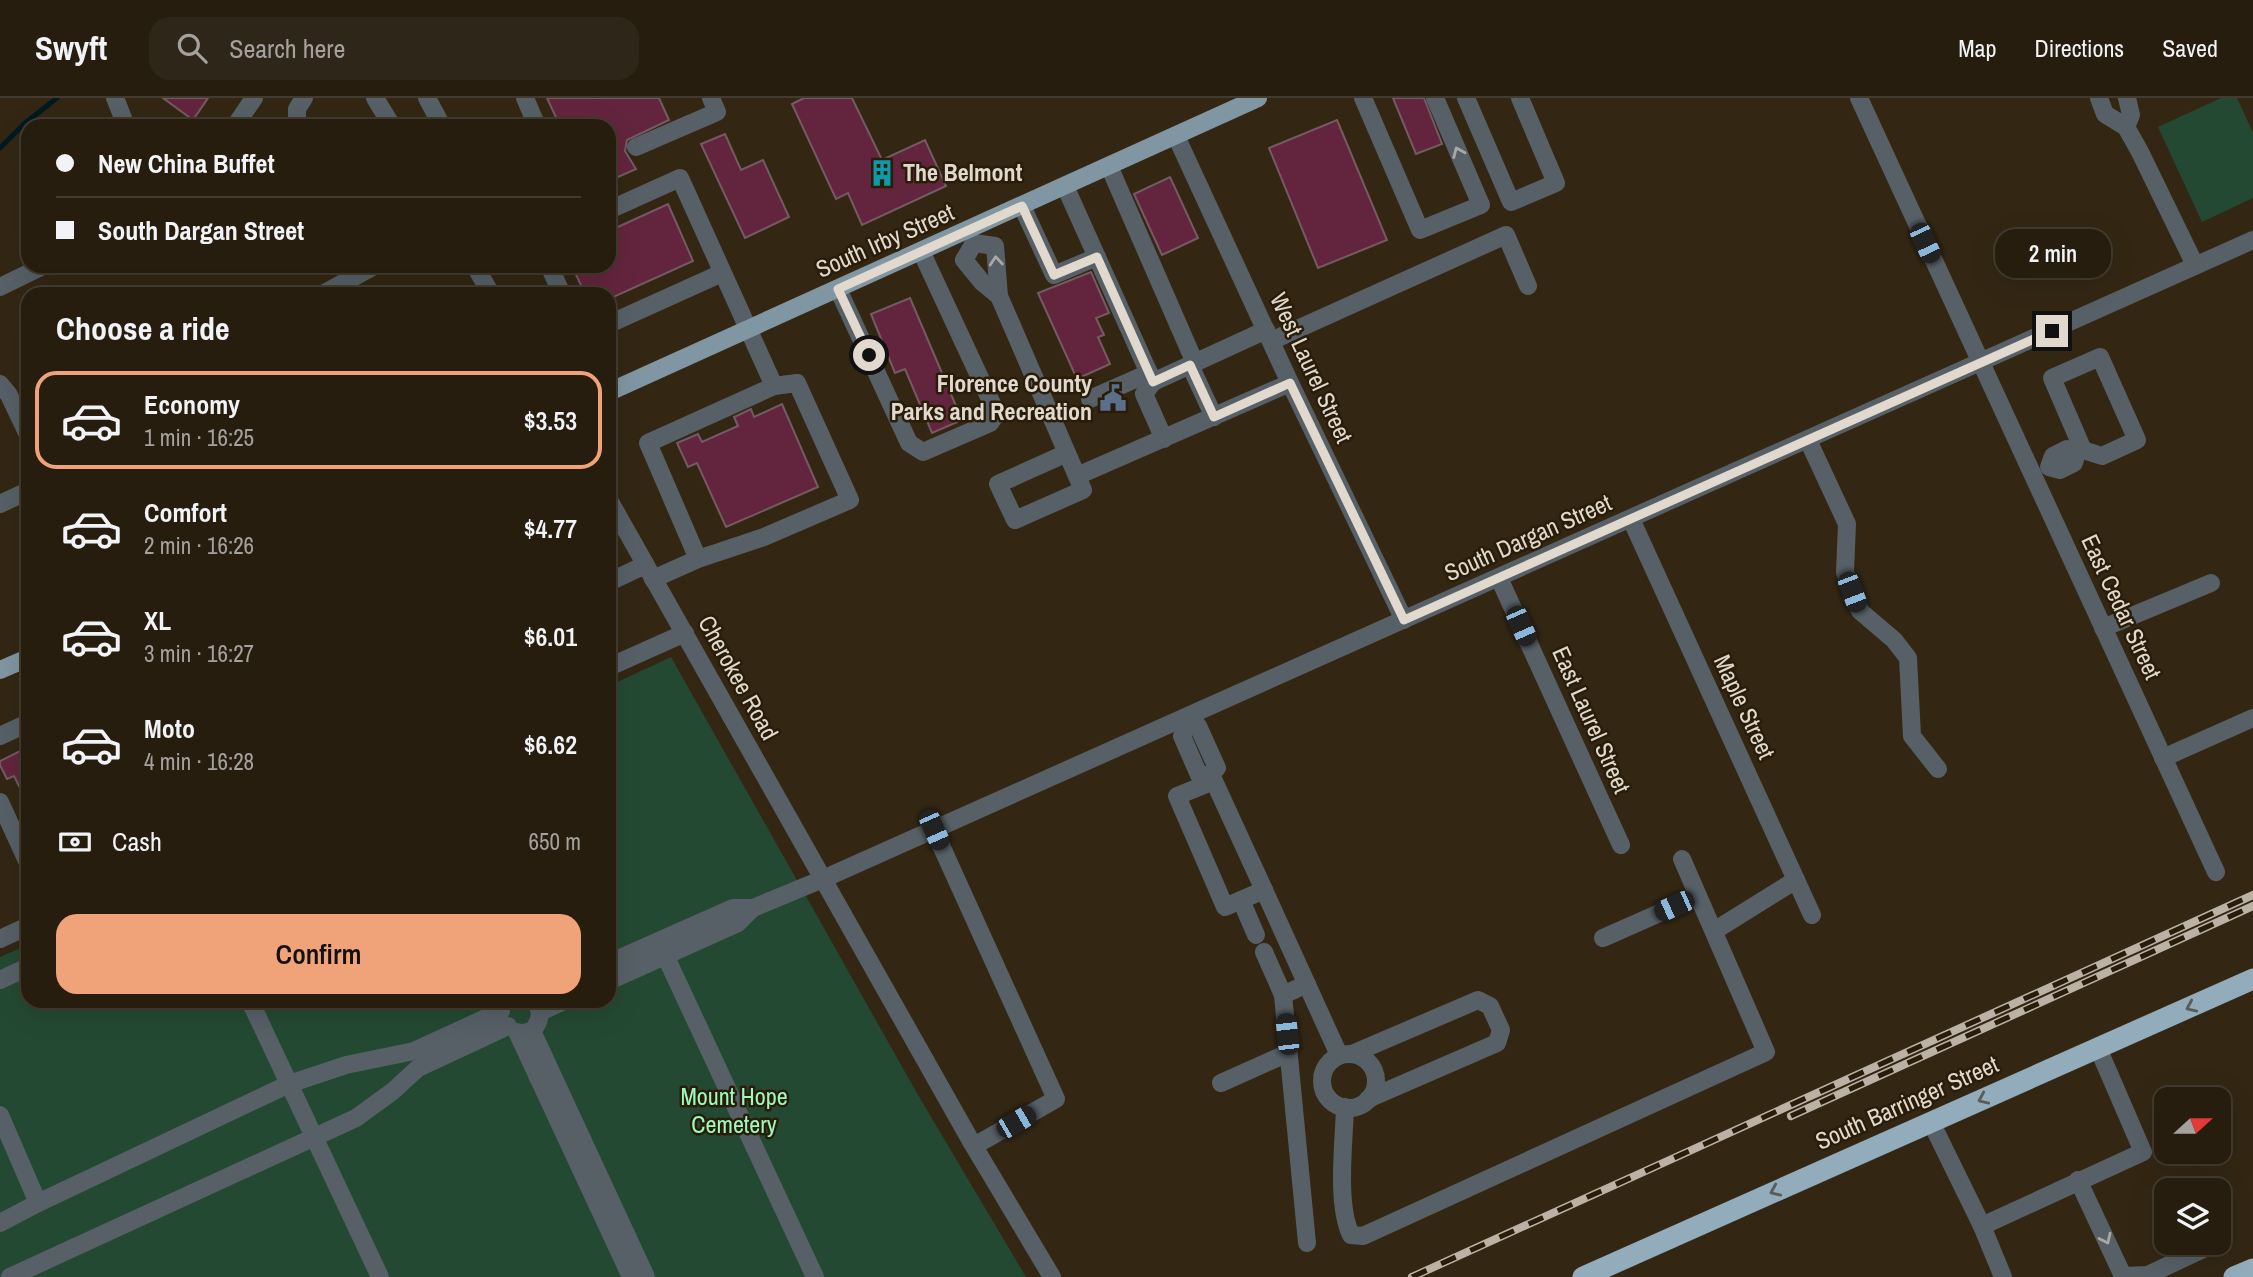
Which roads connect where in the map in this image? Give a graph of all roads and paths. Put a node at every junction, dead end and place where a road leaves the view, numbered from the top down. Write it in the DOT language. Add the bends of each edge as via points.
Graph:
graph roads {
  1 [pos="115,98"];
  2 [pos="254,98"];
  3 [pos="304,98"];
  4 [pos="375,98"];
  5 [pos="427,98"];
  6 [pos="525,98"];
  7 [pos="710,98"];
  8 [pos="1257,98"];
  9 [pos="1363,98"];
  10 [pos="1435,98"];
  11 [pos="1466,98"];
  12 [pos="1520,98"];
  13 [pos="1859,98"];
  14 [pos="2099,98"];
  15 [pos="2127,98"];
  16 [pos="123,119"];
  17 [pos="240,119"];
  18 [pos="297,119"];
  19 [pos="388,119"];
  20 [pos="438,119"];
  21 [pos="534,119"];
  22 [pos="2126,127"];
  23 [pos="1176,136"];
  24 [pos="636,147"];
  25 [pos="1109,166"];
  26 [pos="1065,186"];
  27 [pos="1022,206"];
  28 [pos="616,207"];
  29 [pos="971,237"];
  30 [pos="2253,240"];
  31 [pos="921,251"];
  32 [pos="1097,257"];
  33 [pos="2195,265"];
  34 [pos="29,273"];
  35 [pos="361,273"];
  36 [pos="722,273"];
  37 [pos="1528,286"];
  38 [pos="0,287"];
  39 [pos="336,287"];
  40 [pos="838,289"];
  41 [pos="999,296"];
  42 [pos="616,321"];
  43 [pos="747,330"];
  44 [pos="1268,336"];
  45 [pos="1981,363"];
  46 [pos="1192,364"];
  47 [pos="1151,377"];
  48 [pos="1290,383"];
  49 [pos="0,384"];
  50 [pos="774,386"];
  51 [pos="616,389"];
  52 [pos="1090,399"];
  53 [pos="1214,417"];
  54 [pos="21,420"];
  55 [pos="1164,439"];
  56 [pos="1808,440"];
  57 [pos="2080,451"];
  58 [pos="1067,453"];
  59 [pos="2041,471"];
  60 [pos="1077,476"];
  61 [pos="21,494"];
  62 [pos="0,504"];
  63 [pos="616,515"];
  64 [pos="1630,519"];
  65 [pos="698,559"];
  66 [pos="649,572"];
  67 [pos="1499,578"];
  68 [pos="616,580"];
  69 [pos="2211,583"];
  70 [pos="1404,620"];
  71 [pos="2103,628"];
  72 [pos="685,633"];
  73 [pos="21,661"];
  74 [pos="616,664"];
  75 [pos="0,670"];
  76 [pos="2253,718"];
  77 [pos="1186,722"];
  78 [pos="21,726"];
  79 [pos="0,736"];
  80 [pos="2163,758"];
  81 [pos="1938,769"];
  82 [pos="1212,778"];
  83 [pos="0,802"];
  84 [pos="934,830"];
  85 [pos="1621,845"];
  86 [pos="21,848"];
  87 [pos="1682,859"];
  88 [pos="2216,872"];
  89 [pos="823,880"];
  90 [pos="1796,880"];
  91 [pos="1264,890"];
  92 [pos="1698,896"];
  93 [pos="1241,900"];
  94 [pos="752,908"];
  95 [pos="1812,915"];
  96 [pos="21,929"];
  97 [pos="1714,931"];
  98 [pos="1256,934"];
  99 [pos="1603,938"];
  100 [pos="0,939"];
  101 [pos="1264,952"];
  102 [pos="666,955"];
  103 [pos="616,960"];
  104 [pos="21,970"];
  105 [pos="616,978"];
  106 [pos="2253,979"];
  107 [pos="0,980"];
  108 [pos="1307,984"];
  109 [pos="1283,995"];
  110 [pos="253,1008"];
  111 [pos="537,1008"];
  112 [pos="512,1020"];
  113 [pos="2098,1048"];
  114 [pos="1288,1053"];
  115 [pos="1345,1054"];
  116 [pos="1221,1083"];
  117 [pos="289,1084"];
  118 [pos="1368,1099"];
  119 [pos="1345,1107"];
  120 [pos="0,1115"];
  121 [pos="1931,1122"];
  122 [pos="314,1136"];
  123 [pos="974,1146"];
  124 [pos="2078,1181"];
  125 [pos="38,1203"];
  126 [pos="3,1223"];
  127 [pos="1982,1226"];
  128 [pos="1307,1243"];
  129 [pos="2191,1255"];
  130 [pos="2253,1269"];
  131 [pos="2148,1276"];
  132 [pos="10,1277"];
  133 [pos="380,1277"];
  134 [pos="631,1277"];
  135 [pos="646,1277"];
  136 [pos="815,1277"];
  137 [pos="1052,1277"];
  138 [pos="1583,1277"];
  139 [pos="2003,1277"];
  140 [pos="2234,1277"];
  1 -- 16 [label="street"];
  2 -- 17 [label="street"];
  3 -- 18 [label="street"];
  4 -- 19 [label="street"];
  5 -- 20 [label="street"];
  6 -- 21 [label="street"];
  7 -- 24 [label="street" via="717,112"];
  8 -- 23 [label="main road, South Irby Street"];
  9 -- 10 [label="street, one-way" via="1420,230 1481,205"];
  11 -- 12 [label="street" via="1511,202 1556,183"];
  13 -- 45 [label="street, East Cedar Street"];
  14 -- 22 [label="street" via="2105,114"];
  15 -- 22 [label="street" via="2131,115"];
  22 -- 33 [label="street"];
  23 -- 25 [label="main road, South Irby Street"];
  23 -- 44 [label="street, West Laurel Street"];
  25 -- 26 [label="main road, South Irby Street"];
  25 -- 46 [label="street"];
  26 -- 27 [label="main road, South Irby Street"];
  26 -- 32 [label="street"];
  27 -- 29 [label="main road, South Irby Street"];
  27 -- 32 [label="street" via="1054,275"];
  28 -- 36 [label="street" via="680,178"];
  29 -- 31 [label="main road, South Irby Street"];
  29 -- 41 [label="street" via="964,260"];
  41 -- 29 [label="street, one-way" via="995,246"];
  30 -- 33 [label="street, South Dargan Street"];
  31 -- 40 [label="main road, South Irby Street"];
  31 -- 40 [label="street" via="994,408 989,423 923,452 909,443"];
  32 -- 47 [label="street"];
  33 -- 45 [label="street, South Dargan Street"];
  34 -- 38 [label="street"];
  35 -- 39 [label="street"];
  36 -- 42 [label="street"];
  36 -- 43 [label="street"];
  37 -- 44 [label="street" via="1506,235"];
  40 -- 43 [label="main road, South Irby Street"];
  41 -- 58 [label="street"];
  43 -- 50 [label="street"];
  43 -- 51 [label="main road, South Irby Street"];
  44 -- 46 [label="street"];
  44 -- 48 [label="street, West Laurel Street"];
  45 -- 56 [label="street, South Dargan Street"];
  45 -- 59 [label="street, East Cedar Street"];
  46 -- 47 [label="street"];
  46 -- 53 [label="street"];
  47 -- 52 [label="street"];
  47 -- 55 [label="street" via="1144,394"];
  48 -- 53 [label="street"];
  48 -- 70 [label="street, West Laurel Street"];
  49 -- 54 [label="street"];
  50 -- 65 [label="street" via="649,443"];
  50 -- 65 [label="street" via="797,383 850,499"];
  53 -- 55 [label="street"];
  55 -- 60 [label="street"];
  56 -- 64 [label="street, South Dargan Street"];
  56 -- 81 [label="street" via="1847,524 1845,572 1860,611 1908,657 1912,736"];
  57 -- 57 [label="street" via="2102,456 2137,440 2100,357 2052,378"];
  57 -- 59 [label="street" via="2067,449 2053,456"];
  58 -- 60 [label="street"];
  58 -- 60 [label="street" via="998,484 1015,520 1083,490"];
  59 -- 71 [label="street, East Cedar Street"];
  61 -- 62 [label="street"];
  63 -- 66 [label="street, Cherokee Road"];
  64 -- 67 [label="street, South Dargan Street"];
  64 -- 90 [label="street, Maple Street"];
  65 -- 66 [label="street"];
  66 -- 68 [label="street"];
  66 -- 72 [label="street, Cherokee Road"];
  67 -- 70 [label="street, South Dargan Street"];
  67 -- 85 [label="street, East Laurel Street"];
  69 -- 71 [label="street"];
  70 -- 77 [label="street, South Dargan Street"];
  71 -- 80 [label="street, East Cedar Street"];
  72 -- 74 [label="street"];
  72 -- 89 [label="street, Cherokee Road"];
  73 -- 75 [label="main road"];
  76 -- 80 [label="street"];
  77 -- 82 [label="street" via="1182,736 1199,775"];
  77 -- 84 [label="street, South Dargan Street"];
  78 -- 79 [label="street"];
  80 -- 88 [label="street, East Cedar Street"];
  82 -- 91 [label="street"];
  82 -- 93 [label="street" via="1177,796 1225,907"];
  83 -- 86 [label="street"];
  84 -- 89 [label="street, South Dargan Street"];
  84 -- 123 [label="street" via="1056,1099"];
  87 -- 92 [label="street"];
  89 -- 94 [label="street, South Dargan Street"];
  89 -- 123 [label="street, Cherokee Road"];
  90 -- 95 [label="street, Maple Street"];
  90 -- 97 [label="street"];
  91 -- 93 [label="street"];
  91 -- 108 [label="street"];
  92 -- 97 [label="street"];
  92 -- 99 [label="street"];
  93 -- 98 [label="street"];
  94 -- 102 [label="street" via="738,923"];
  94 -- 103 [label="street" via="733,908"];
  96 -- 100 [label="street"];
  97 -- 119 [label="street" via="1766,1052 1363,1236 1351,1235 1345,1224"];
  101 -- 109 [label="street"];
  102 -- 105 [label="street"];
  102 -- 136 [label="street"];
  104 -- 107 [label="street"];
  106 -- 113 [label="highway, South Barringer Street, one-way"];
  108 -- 109 [label="street"];
  108 -- 115 [label="street"];
  109 -- 114 [label="street"];
  110 -- 117 [label="street"];
  111 -- 112 [label="street" via="540,1019"];
  112 -- 117 [label="street"];
  112 -- 122 [label="street" via="418,1068 356,1118"];
  112 -- 134 [label="street"];
  112 -- 135 [label="street"];
  113 -- 121 [label="highway, South Barringer Street, one-way"];
  113 -- 124 [label="street" via="2143,1152"];
  114 -- 116 [label="street"];
  114 -- 128 [label="street"];
  115 -- 118 [label="street" via="1360,1056 1372,1067 1376,1084"];
  115 -- 118 [label="street" via="1478,1000 1490,1006 1501,1030 1497,1043"];
  115 -- 119 [label="street" via="1325,1067 1322,1084 1329,1100"];
  117 -- 122 [label="street"];
  117 -- 125 [label="street"];
  118 -- 119 [label="street"];
  120 -- 125 [label="street"];
  121 -- 127 [label="street"];
  121 -- 138 [label="highway, South Barringer Street, one-way"];
  122 -- 132 [label="street"];
  122 -- 133 [label="street"];
  123 -- 137 [label="street, Cherokee Road"];
  124 -- 127 [label="street"];
  124 -- 131 [label="street, one-way" via="2123,1276"];
  125 -- 126 [label="street"];
  127 -- 139 [label="street"];
  129 -- 131 [label="street"];
  130 -- 140 [label="highway"];
}
